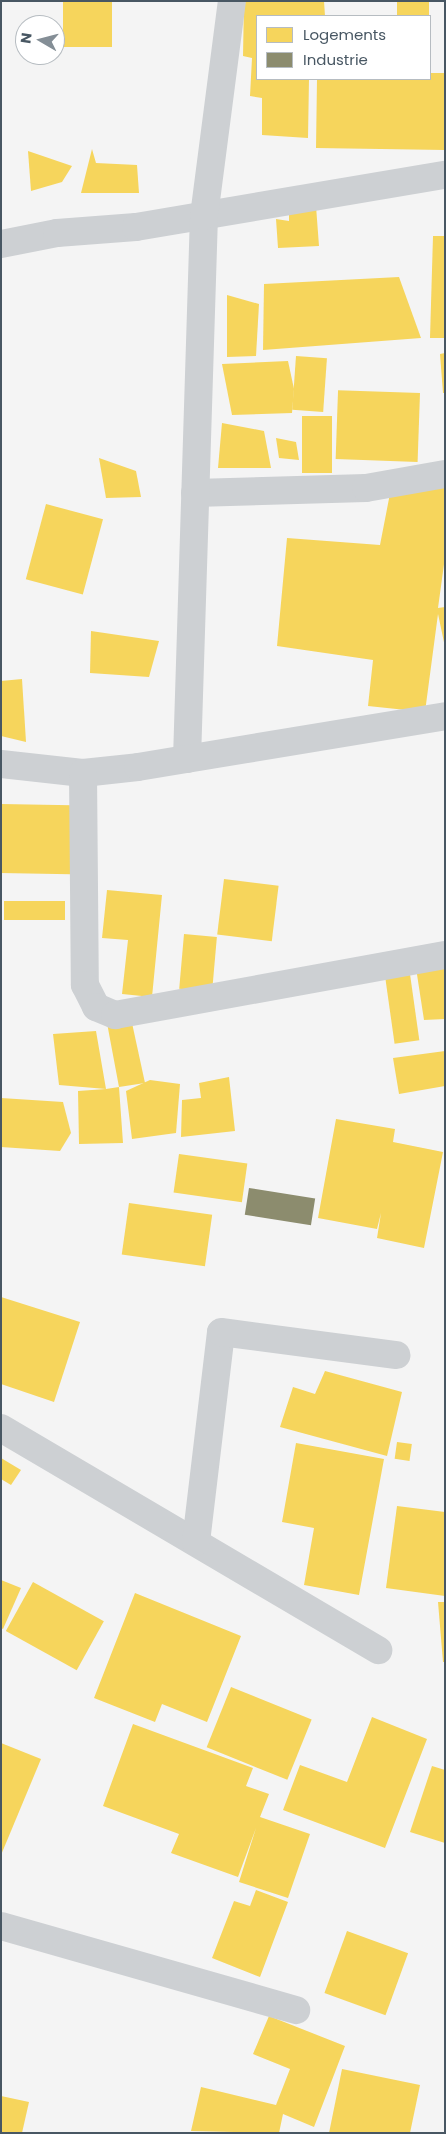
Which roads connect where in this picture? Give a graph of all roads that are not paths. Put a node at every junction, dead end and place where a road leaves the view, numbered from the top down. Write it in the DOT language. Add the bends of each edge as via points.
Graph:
graph roads {
  1 [pos="232,1"];
  2 [pos="445,175"];
  3 [pos="204,216"];
  4 [pos="1,244"];
  5 [pos="445,474"];
  6 [pos="195,493"];
  7 [pos="445,716"];
  8 [pos="187,759"];
  9 [pos="1,764"];
  10 [pos="83,773"];
  11 [pos="445,955"];
  12 [pos="396,1355"];
  13 [pos="1,1428"];
  14 [pos="196,1542"];
  15 [pos="378,1650"];
  16 [pos="1,1926"];
  17 [pos="296,2010"];
  1 -- 3 [label="street"];
  2 -- 3 [label="street"];
  3 -- 4 [label="street"];
  3 -- 6 [label="street"];
  5 -- 6 [label="street" via="366,488"];
  6 -- 8 [label="street"];
  7 -- 8 [label="street"];
  8 -- 10 [label="street"];
  9 -- 10 [label="street"];
  10 -- 11 [label="street" via="85,985 96,1007 115,1015"];
  12 -- 14 [label="street" via="220,1332"];
  13 -- 14 [label="street"];
  14 -- 15 [label="street"];
  16 -- 17 [label="street"];
}
